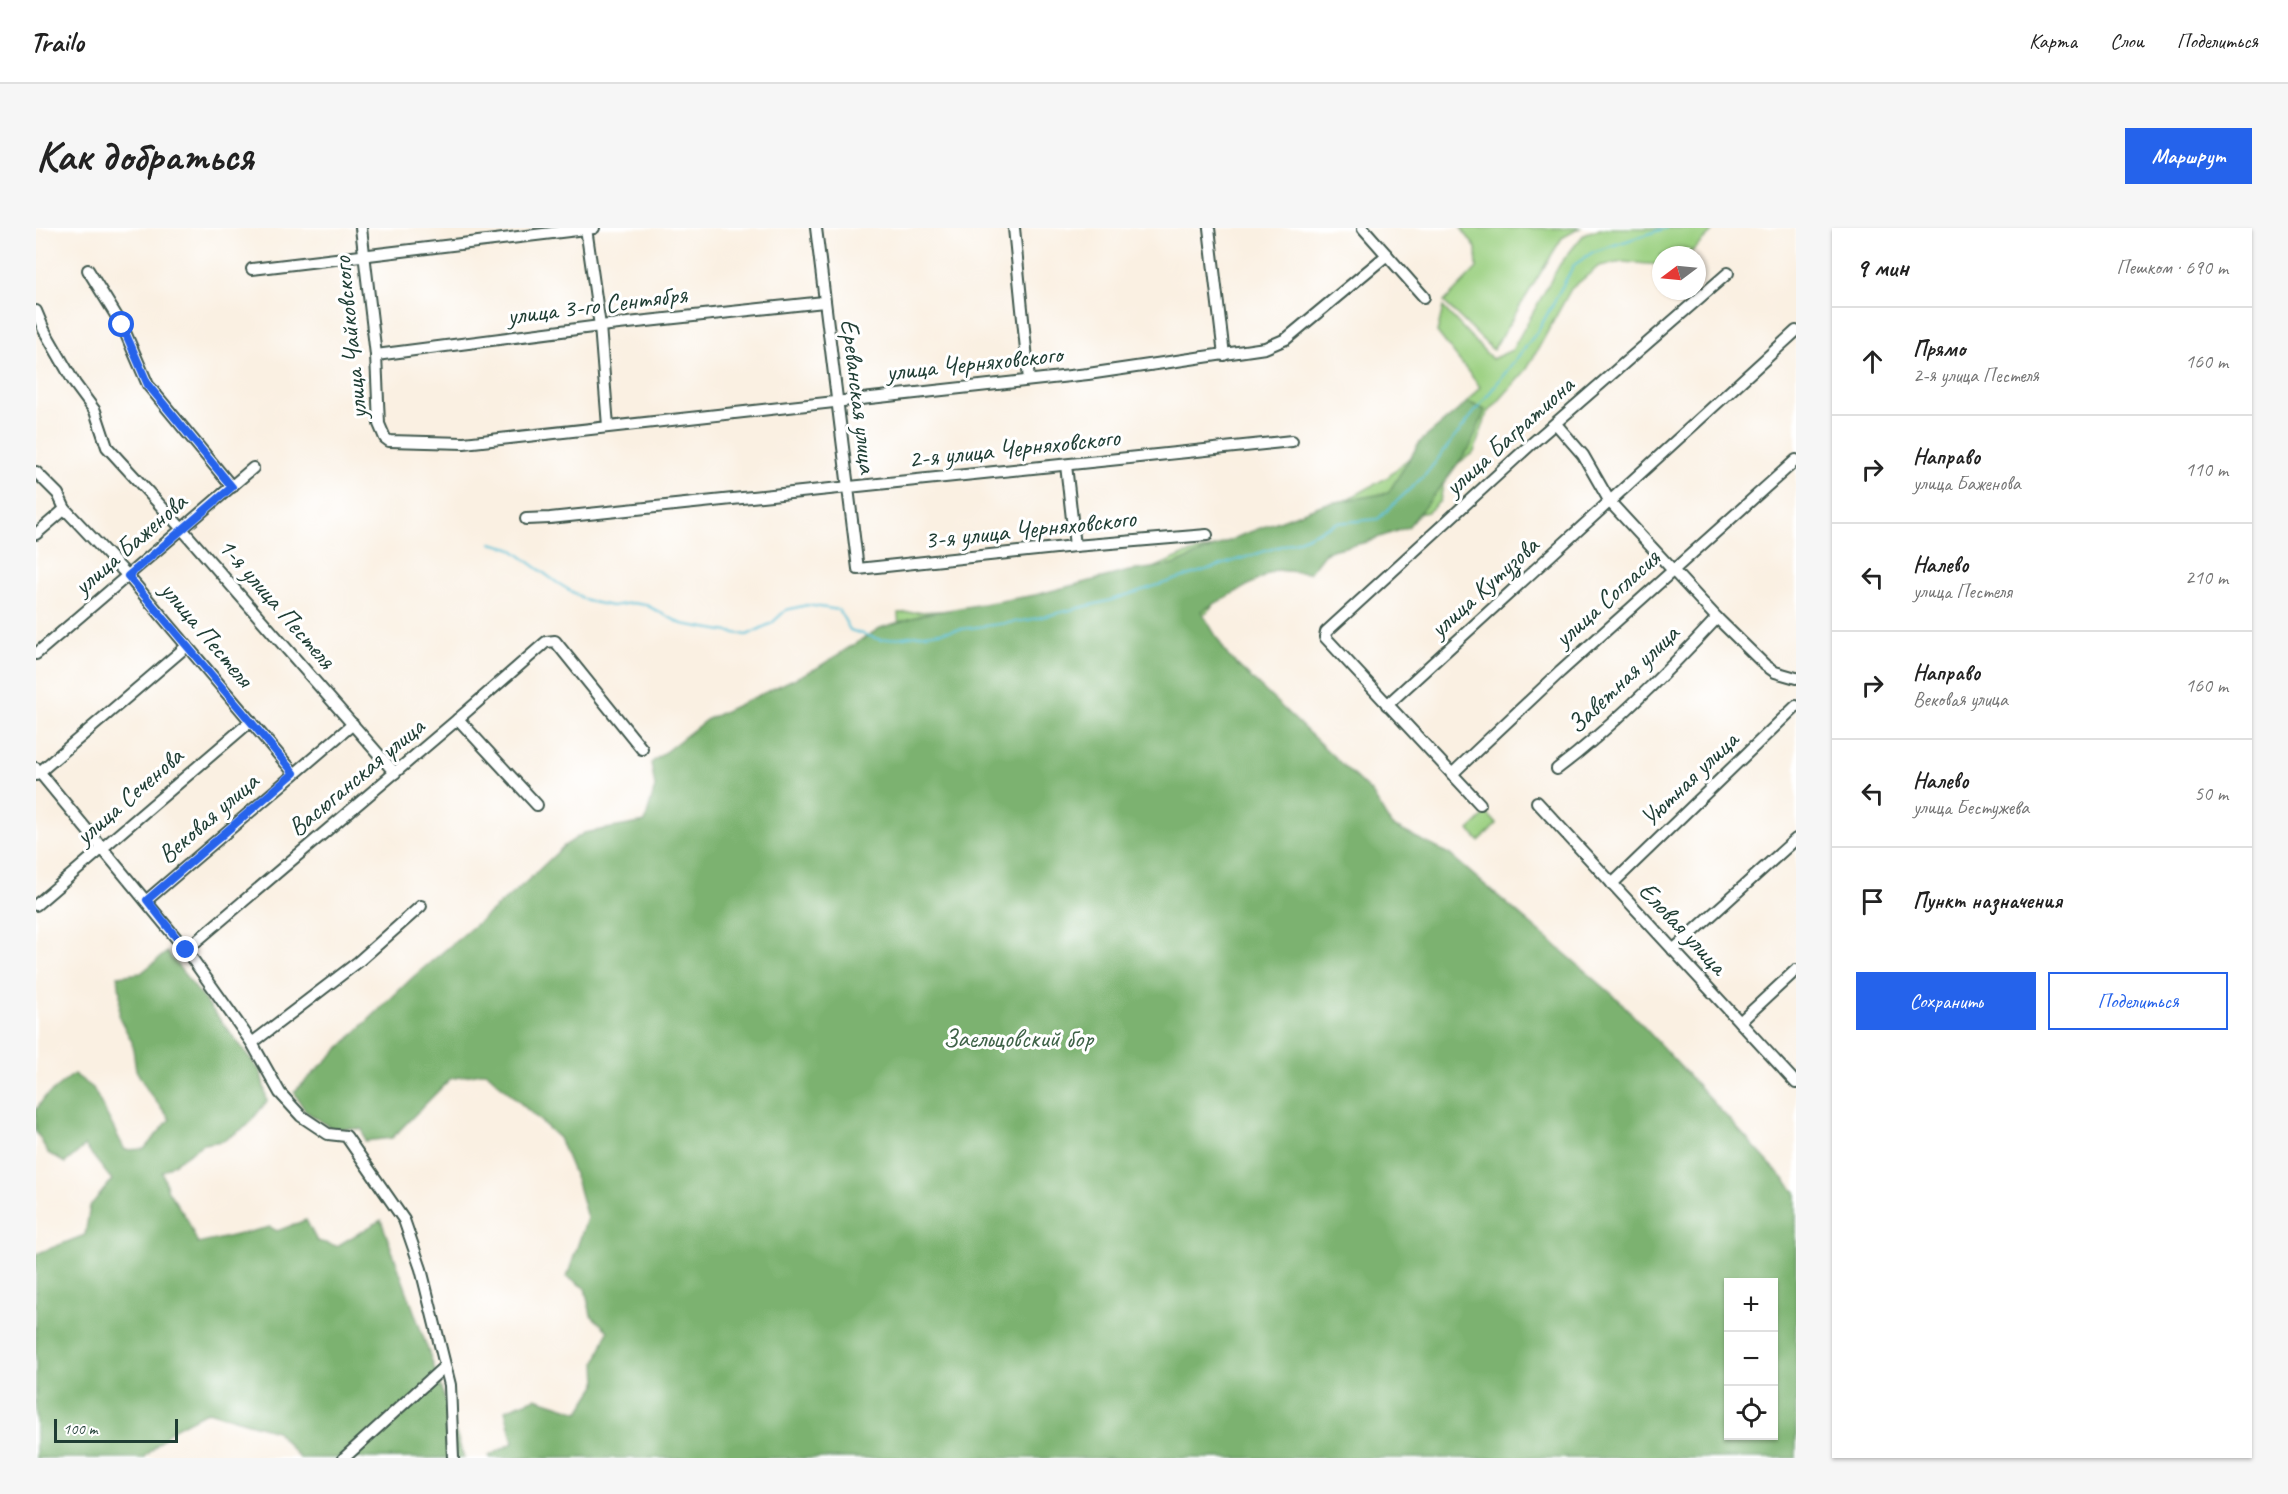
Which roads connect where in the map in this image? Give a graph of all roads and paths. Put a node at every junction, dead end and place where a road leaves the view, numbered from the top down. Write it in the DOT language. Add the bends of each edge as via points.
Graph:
graph roads {
  1 [pos="361,228"];
  2 [pos="589,228"];
  3 [pos="816,228"];
  4 [pos="1014,228"];
  5 [pos="1209,228"];
  6 [pos="1363,228"];
  7 [pos="364,254"];
  8 [pos="1387,255"];
  9 [pos="252,268"];
  10 [pos="88,270"];
  11 [pos="1728,273"];
  12 [pos="1424,297"];
  13 [pos="824,302"];
  14 [pos="36,311"];
  15 [pos="600,326"];
  16 [pos="1796,331"];
  17 [pos="376,355"];
  18 [pos="1224,355"];
  19 [pos="1029,380"];
  20 [pos="837,401"];
  21 [pos="1556,424"];
  22 [pos="608,426"];
  23 [pos="390,441"];
  24 [pos="1292,441"];
  25 [pos="1796,460"];
  26 [pos="1066,465"];
  27 [pos="253,468"];
  28 [pos="36,471"];
  29 [pos="232,487"];
  30 [pos="848,489"];
  31 [pos="1610,502"];
  32 [pos="65,509"];
  33 [pos="526,519"];
  34 [pos="182,529"];
  35 [pos="36,534"];
  36 [pos="1207,535"];
  37 [pos="1075,546"];
  38 [pos="858,569"];
  39 [pos="1672,570"];
  40 [pos="128,576"];
  41 [pos="1717,618"];
  42 [pos="187,646"];
  43 [pos="36,654"];
  44 [pos="1796,678"];
  45 [pos="1387,705"];
  46 [pos="1796,706"];
  47 [pos="458,719"];
  48 [pos="251,721"];
  49 [pos="353,724"];
  50 [pos="642,749"];
  51 [pos="1557,769"];
  52 [pos="37,772"];
  53 [pos="294,773"];
  54 [pos="394,773"];
  55 [pos="1452,774"];
  56 [pos="1538,802"];
  57 [pos="1480,804"];
  58 [pos="537,805"];
  59 [pos="1796,839"];
  60 [pos="103,848"];
  61 [pos="1612,884"];
  62 [pos="147,900"];
  63 [pos="36,905"];
  64 [pos="420,906"];
  65 [pos="186,950"];
  66 [pos="1673,950"];
  67 [pos="1796,970"];
  68 [pos="1740,1022"];
  69 [pos="252,1043"];
  70 [pos="1796,1083"];
  71 [pos="445,1366"];
  72 [pos="344,1458"];
  73 [pos="453,1458"];
  1 -- 7 [label="street, улица Чайковского"];
  2 -- 7 [label="street"];
  2 -- 15 [label="street"];
  3 -- 13 [label="street, Ереванская улица"];
  4 -- 19 [label="street"];
  5 -- 18 [label="street"];
  6 -- 8 [label="street"];
  7 -- 9 [label="street"];
  7 -- 17 [label="street, улица Чайковского"];
  8 -- 12 [label="street"];
  8 -- 18 [label="street, улица Черняховского" via="1286,339 1265,348"];
  10 -- 29 [label="street" via="122,325 148,385"];
  11 -- 21 [label="street, улица Багратиона"];
  13 -- 15 [label="street, улица 3-го Сентября"];
  13 -- 20 [label="street, Ереванская улица"];
  14 -- 34 [label="street, 1-я улица Пестеля" via="75,384 95,411 107,447"];
  15 -- 17 [label="street, улица 3-го Сентября"];
  15 -- 22 [label="street"];
  16 -- 31 [label="street, улица Кутузова"];
  17 -- 23 [label="street, улица Чайковского" via="379,424"];
  18 -- 19 [label="street, улица Черняховского"];
  19 -- 20 [label="street, улица Черняховского"];
  20 -- 22 [label="street, улица Черняховского"];
  20 -- 30 [label="street, Ереванская улица"];
  21 -- 31 [label="street" via="1583,455"];
  21 -- 45 [label="street, улица Багратиона" via="1326,632 1325,637"];
  22 -- 23 [label="street, улица Черняховского" via="464,443"];
  24 -- 26 [label="street, 2-я улица Черняховского"];
  25 -- 39 [label="street, улица Согласия"];
  26 -- 30 [label="street, 2-я улица Черняховского"];
  26 -- 37 [label="street"];
  27 -- 29 [label="street, улица Баженова"];
  28 -- 32 [label="street, улица Пестеля"];
  29 -- 34 [label="street, улица Баженова"];
  30 -- 33 [label="street, 2-я улица Черняховского"];
  30 -- 38 [label="street, Ереванская улица"];
  31 -- 39 [label="street"];
  31 -- 45 [label="street, улица Кутузова"];
  32 -- 35 [label="street"];
  32 -- 40 [label="street, улица Пестеля"];
  34 -- 40 [label="street, улица Баженова"];
  34 -- 49 [label="street, 1-я улица Пестеля"];
  36 -- 37 [label="street, 3-я улица Черняховского"];
  37 -- 38 [label="street, 3-я улица Черняховского"];
  39 -- 41 [label="street"];
  39 -- 55 [label="street, улица Согласия"];
  40 -- 42 [label="street, улица Пестеля"];
  40 -- 43 [label="street, улица Баженова"];
  41 -- 44 [label="street" via="1775,672"];
  41 -- 51 [label="street, Заветная улица" via="1601,734"];
  42 -- 48 [label="street, улица Пестеля"];
  42 -- 52 [label="street"];
  45 -- 55 [label="street"];
  46 -- 61 [label="street, Уютная улица"];
  47 -- 50 [label="street, Васюганская улица" via="546,642 555,641"];
  47 -- 54 [label="street, Васюганская улица"];
  47 -- 58 [label="street"];
  48 -- 53 [label="street, улица Пестеля"];
  48 -- 60 [label="street, улица Сеченова"];
  49 -- 53 [label="street, Вековая улица"];
  49 -- 54 [label="street, 1-я улица Пестеля"];
  52 -- 60 [label="street"];
  53 -- 62 [label="street, Вековая улица"];
  54 -- 65 [label="street, Васюганская улица"];
  55 -- 57 [label="street"];
  56 -- 61 [label="street, Еловая улица"];
  59 -- 66 [label="street"];
  60 -- 62 [label="street"];
  60 -- 63 [label="street, улица Сеченова"];
  61 -- 66 [label="street, Еловая улица"];
  62 -- 65 [label="street"];
  64 -- 69 [label="street" via="358,962"];
  65 -- 69 [label="street"];
  66 -- 68 [label="street, Еловая улица"];
  67 -- 68 [label="street"];
  68 -- 70 [label="street, Еловая улица"];
  69 -- 71 [label="street" via="280,1094 301,1116 328,1134 346,1136 404,1220 422,1269"];
  71 -- 72 [label="street"];
  71 -- 73 [label="street" via="450,1384"];
}
